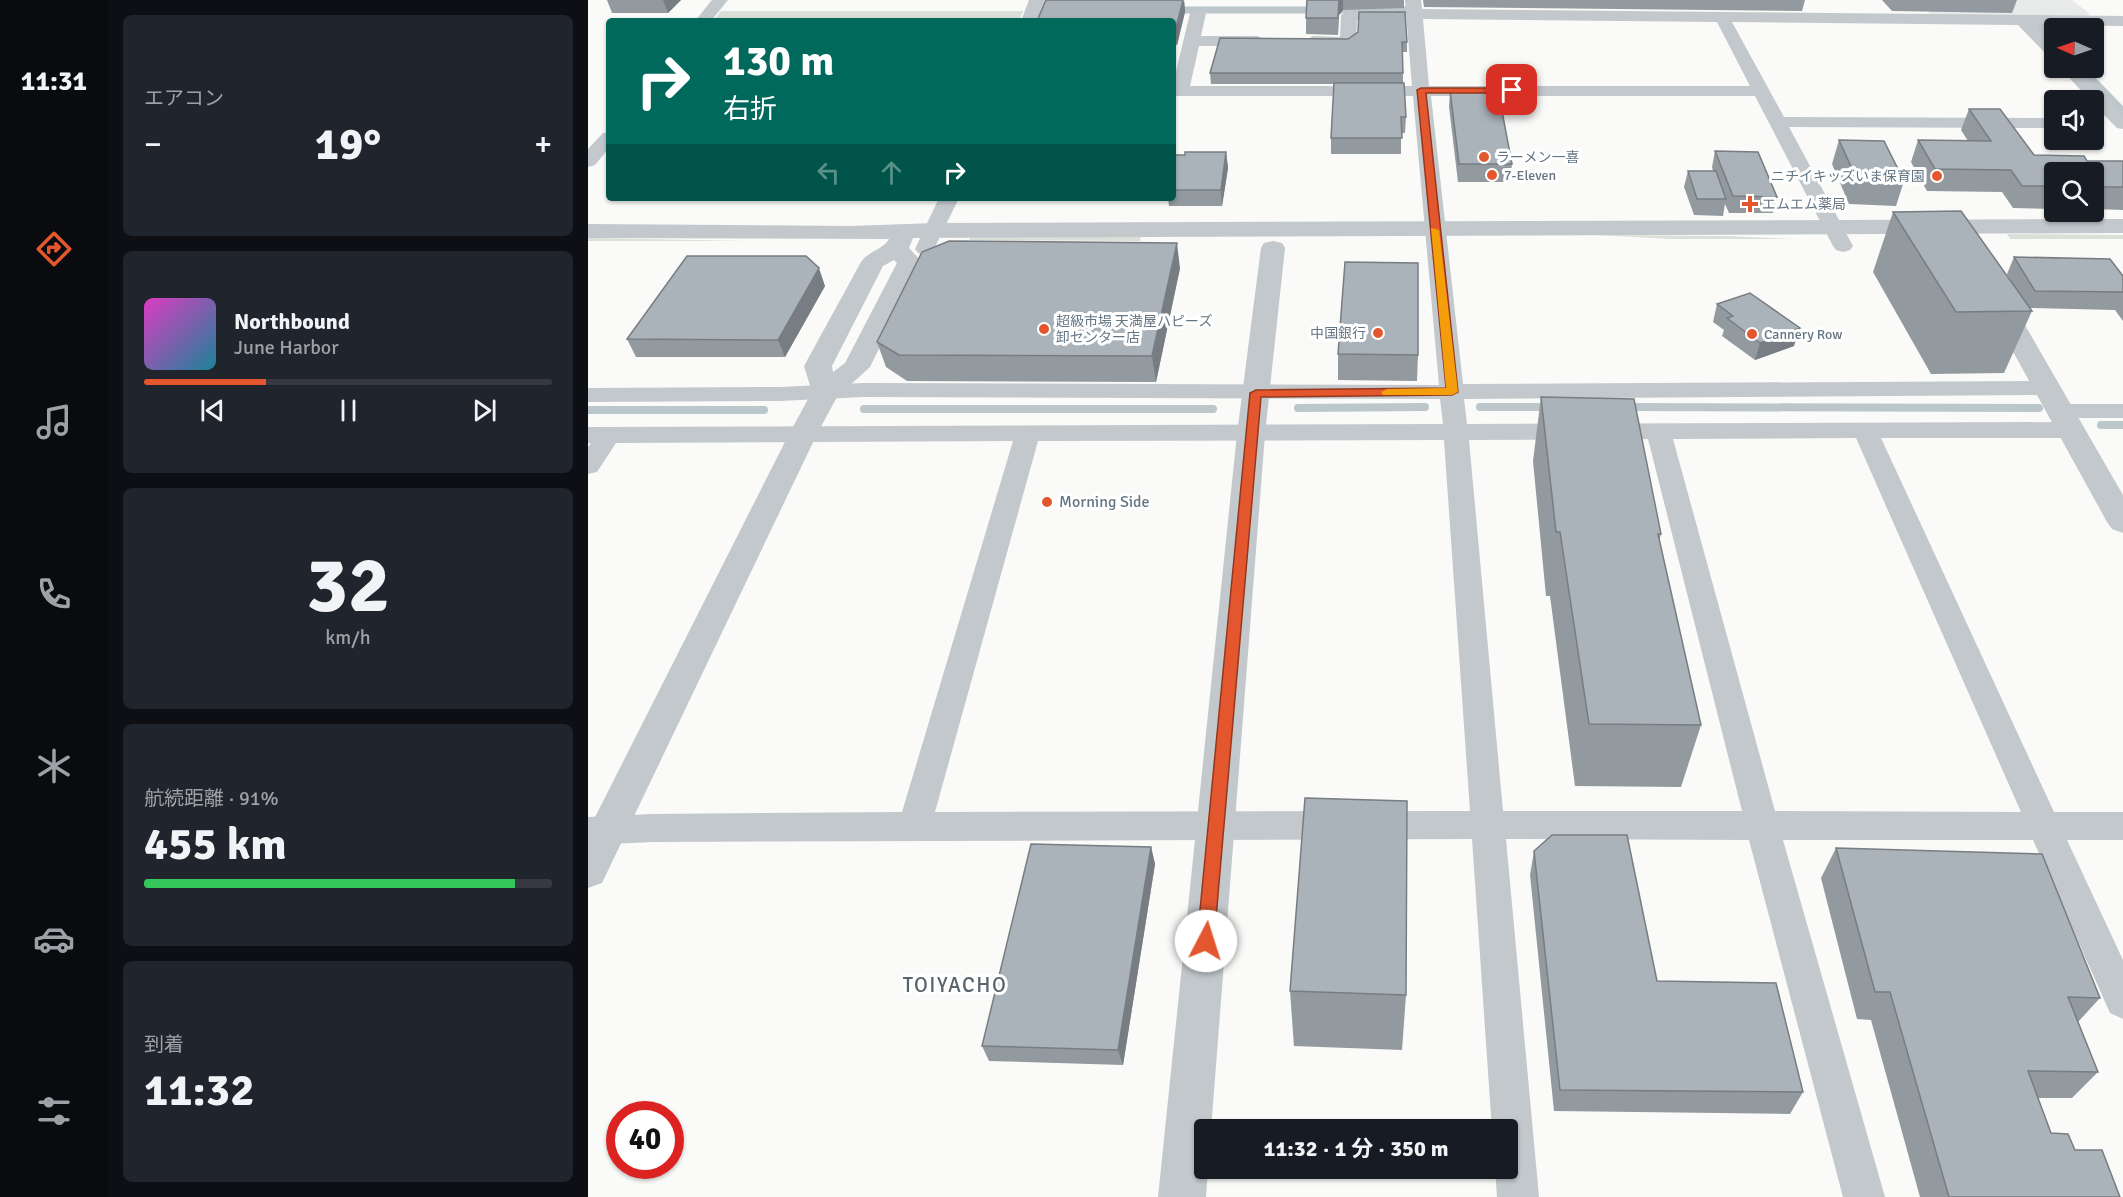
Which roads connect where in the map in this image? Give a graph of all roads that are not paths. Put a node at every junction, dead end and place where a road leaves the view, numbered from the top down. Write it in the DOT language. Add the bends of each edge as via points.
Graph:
graph roads {
  1 [pos="720,0"];
  2 [pos="1037,0"];
  3 [pos="2085,7"];
  4 [pos="1414,10"];
  5 [pos="1198,13"];
  6 [pos="1722,17"];
  7 [pos="705,18"];
  8 [pos="1030,18"];
  9 [pos="2098,18"];
  10 [pos="2022,20"];
  11 [pos="2044,20"];
  12 [pos="2104,21"];
  13 [pos="2123,21"];
  14 [pos="1191,40"];
  15 [pos="1270,41"];
  16 [pos="1292,41"];
  17 [pos="2044,43"];
  18 [pos="2078,78"];
  19 [pos="1421,90"];
  20 [pos="1176,91"];
  21 [pos="1760,91"];
  22 [pos="2121,120"];
  23 [pos="1778,122"];
  24 [pos="2104,122"];
  25 [pos="2044,123"];
  26 [pos="606,140"];
  27 [pos="588,161"];
  28 [pos="948,201"];
  29 [pos="2123,226"];
  30 [pos="588,231"];
  31 [pos="1838,236"];
  32 [pos="1435,238"];
  33 [pos="930,239"];
  34 [pos="900,240"];
  35 [pos="1964,242"];
  36 [pos="2123,245"];
  37 [pos="1273,248"];
  38 [pos="588,249"];
  39 [pos="1985,277"];
  40 [pos="825,392"];
  41 [pos="1452,392"];
  42 [pos="1256,393"];
  43 [pos="588,395"];
  44 [pos="2060,410"];
  45 [pos="2123,411"];
  46 [pos="1866,432"];
  47 [pos="1456,433"];
  48 [pos="1659,433"];
  49 [pos="803,434"];
  50 [pos="1028,434"];
  51 [pos="1251,434"];
  52 [pos="598,435"];
  53 [pos="588,466"];
  54 [pos="2123,522"];
  55 [pos="1216,825"];
  56 [pos="1486,825"];
  57 [pos="1762,825"];
  58 [pos="2044,826"];
  59 [pos="2123,826"];
  60 [pos="914,828"];
  61 [pos="598,831"];
  62 [pos="588,871"];
  63 [pos="2123,1001"];
  64 [pos="1182,1197"];
  65 [pos="1518,1197"];
  66 [pos="1864,1197"];
  1 -- 7 [label="street"];
  2 -- 8 [label="street"];
  3 -- 9 [label="street"];
  4 -- 6 [label="street"];
  4 -- 16 [label="street" via="1349,15 1348,42"];
  4 -- 19 [label="street"];
  5 -- 14 [label="street"];
  6 -- 10 [label="street"];
  6 -- 21 [label="street"];
  10 -- 11 [label="street"];
  10 -- 17 [label="street"];
  12 -- 13 [label="street"];
  14 -- 15 [label="street"];
  14 -- 20 [label="street"];
  18 -- 22 [label="street"];
  19 -- 20 [label="street"];
  19 -- 21 [label="street"];
  19 -- 32 [label="street"];
  21 -- 23 [label="street"];
  22 -- 24 [label="street"];
  23 -- 25 [label="street"];
  23 -- 31 [label="street"];
  26 -- 27 [label="street"];
  28 -- 33 [label="street"];
  29 -- 35 [label="street"];
  30 -- 34 [label="street" via="850,233"];
  31 -- 32 [label="street"];
  31 -- 35 [label="street"];
  32 -- 33 [label="street"];
  32 -- 37 [label="street"];
  32 -- 41 [label="street"];
  33 -- 34 [label="street"];
  33 -- 37 [label="street"];
  34 -- 38 [label="street"];
  34 -- 40 [label="street" via="910,262 856,367"];
  35 -- 36 [label="street"];
  37 -- 42 [label="street"];
  39 -- 44 [label="street"];
  40 -- 42 [label="street"];
  40 -- 43 [label="street"];
  40 -- 49 [label="street"];
  41 -- 42 [label="street"];
  41 -- 44 [label="street"];
  41 -- 47 [label="street"];
  42 -- 51 [label="street"];
  44 -- 45 [label="street"];
  44 -- 46 [label="street"];
  44 -- 54 [label="street"];
  46 -- 48 [label="street"];
  46 -- 58 [label="street"];
  47 -- 48 [label="street"];
  47 -- 51 [label="street"];
  47 -- 56 [label="street"];
  48 -- 57 [label="street"];
  49 -- 50 [label="street"];
  49 -- 52 [label="street"];
  49 -- 61 [label="street"];
  50 -- 51 [label="street"];
  50 -- 60 [label="street"];
  51 -- 55 [label="street"];
  52 -- 53 [label="street"];
  55 -- 56 [label="street"];
  55 -- 60 [label="street"];
  55 -- 64 [label="street"];
  56 -- 57 [label="street"];
  56 -- 65 [label="street"];
  57 -- 58 [label="street"];
  57 -- 66 [label="street"];
  58 -- 59 [label="street"];
  58 -- 63 [label="street"];
  60 -- 61 [label="street"];
  61 -- 62 [label="street"];
}
